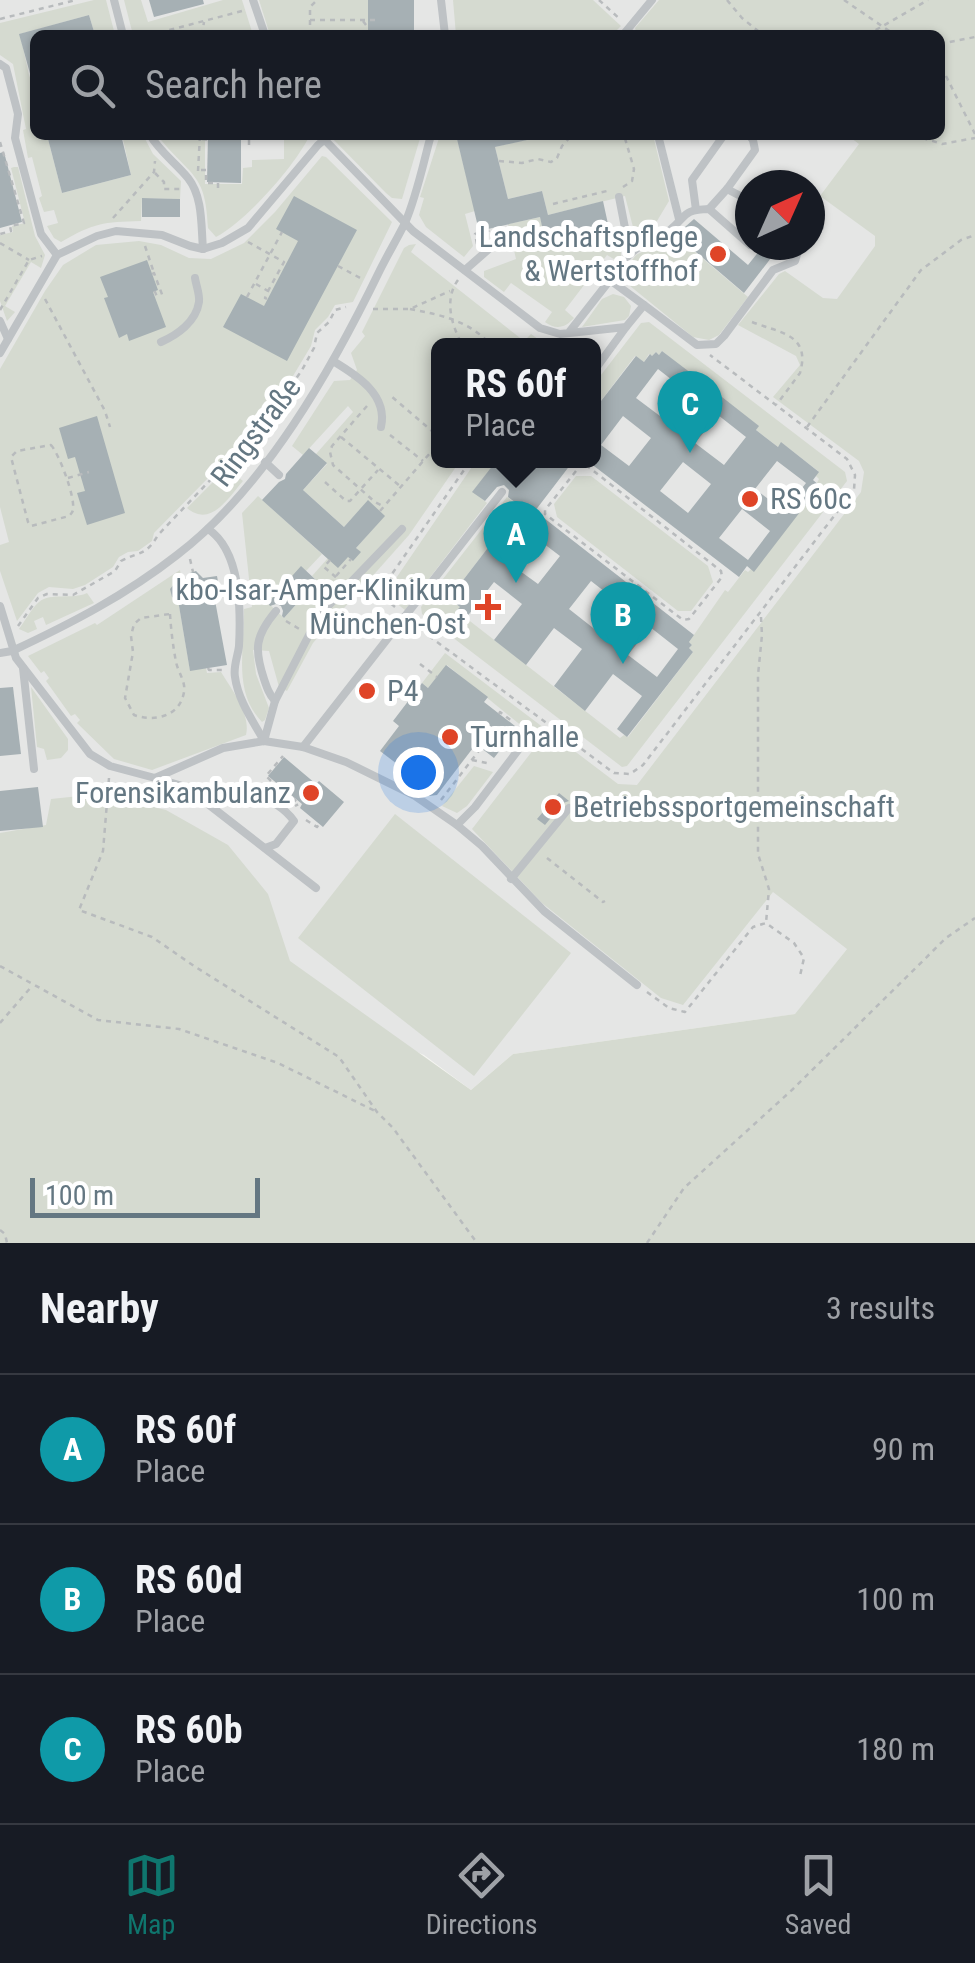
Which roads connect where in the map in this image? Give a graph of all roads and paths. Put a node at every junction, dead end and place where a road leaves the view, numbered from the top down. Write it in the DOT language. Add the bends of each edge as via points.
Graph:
graph roads {
  1 [pos="46,0"];
  2 [pos="76,0"];
  3 [pos="114,0"];
  4 [pos="253,0"];
  5 [pos="318,0"];
  6 [pos="442,0"];
  7 [pos="599,0"];
  8 [pos="652,0"];
  9 [pos="728,0"];
  10 [pos="844,0"];
  11 [pos="928,0"];
  12 [pos="48,7"];
  13 [pos="248,10"];
  14 [pos="621,10"];
  15 [pos="616,16"];
  16 [pos="0,19"];
  17 [pos="310,20"];
  18 [pos="363,20"];
  19 [pos="376,20"];
  20 [pos="204,21"];
  21 [pos="882,28"];
  22 [pos="122,30"];
  23 [pos="169,30"];
  24 [pos="203,30"];
  25 [pos="263,30"];
  26 [pos="310,30"];
  27 [pos="365,30"];
  28 [pos="445,30"];
  29 [pos="627,30"];
  30 [pos="631,30"];
  31 [pos="757,30"];
  32 [pos="878,30"];
  33 [pos="886,30"];
  34 [pos="975,37"];
  35 [pos="945,43"];
  36 [pos="0,64"];
  37 [pos="945,74"];
  38 [pos="975,136"];
  39 [pos="153,140"];
  40 [pos="200,140"];
  41 [pos="248,140"];
  42 [pos="322,140"];
  43 [pos="328,140"];
  44 [pos="430,140"];
  45 [pos="567,140"];
  46 [pos="625,140"];
  47 [pos="659,140"];
  48 [pos="720,140"];
  49 [pos="753,140"];
  50 [pos="930,140"];
  51 [pos="0,142"];
  52 [pos="248,145"];
  53 [pos="156,146"];
  54 [pos="498,161"];
  55 [pos="199,170"];
  56 [pos="154,172"];
  57 [pos="188,178"];
  58 [pos="196,189"];
  59 [pos="728,189"];
  60 [pos="218,191"];
  61 [pos="735,193"];
  62 [pos="619,197"];
  63 [pos="553,204"];
  64 [pos="709,209"];
  65 [pos="696,210"];
  66 [pos="679,219"];
  67 [pos="109,222"];
  68 [pos="406,222"];
  69 [pos="497,228"];
  70 [pos="282,232"];
  71 [pos="735,232"];
  72 [pos="140,233"];
  73 [pos="0,234"];
  74 [pos="975,235"];
  75 [pos="243,238"];
  76 [pos="498,241"];
  77 [pos="0,243"];
  78 [pos="203,248"];
  79 [pos="636,248"];
  80 [pos="478,249"];
  81 [pos="270,254"];
  82 [pos="57,256"];
  83 [pos="29,260"];
  84 [pos="795,260"];
  85 [pos="338,266"];
  86 [pos="465,270"];
  87 [pos="370,271"];
  88 [pos="195,278"];
  89 [pos="610,280"];
  90 [pos="254,284"];
  91 [pos="38,286"];
  92 [pos="268,291"];
  93 [pos="450,291"];
  94 [pos="154,293"];
  95 [pos="247,297"];
  96 [pos="261,304"];
  97 [pos="353,305"];
  98 [pos="644,305"];
  99 [pos="372,309"];
  100 [pos="410,309"];
  101 [pos="740,315"];
  102 [pos="451,318"];
  103 [pos="0,321"];
  104 [pos="626,327"];
  105 [pos="570,332"];
  106 [pos="460,338"];
  107 [pos="485,338"];
  108 [pos="8,339"];
  109 [pos="161,342"];
  110 [pos="697,345"];
  111 [pos="0,353"];
  112 [pos="601,361"];
  113 [pos="333,362"];
  114 [pos="377,396"];
  115 [pos="776,406"];
  116 [pos="362,411"];
  117 [pos="110,426"];
  118 [pos="380,427"];
  119 [pos="806,429"];
  120 [pos="431,431"];
  121 [pos="340,436"];
  122 [pos="431,453"];
  123 [pos="265,462"];
  124 [pos="424,462"];
  125 [pos="465,468"];
  126 [pos="578,468"];
  127 [pos="590,468"];
  128 [pos="379,469"];
  129 [pos="88,472"];
  130 [pos="279,476"];
  131 [pos="67,478"];
  132 [pos="326,482"];
  133 [pos="402,487"];
  134 [pos="361,490"];
  135 [pos="502,492"];
  136 [pos="383,506"];
  137 [pos="537,508"];
  138 [pos="380,511"];
  139 [pos="545,512"];
  140 [pos="208,529"];
  141 [pos="402,530"];
  142 [pos="190,557"];
  143 [pos="352,559"];
  144 [pos="330,560"];
  145 [pos="194,572"];
  146 [pos="335,577"];
  147 [pos="346,586"];
  148 [pos="251,603"];
  149 [pos="240,604"];
  150 [pos="0,606"];
  151 [pos="400,611"];
  152 [pos="760,613"];
  153 [pos="172,614"];
  154 [pos="279,615"];
  155 [pos="309,636"];
  156 [pos="428,636"];
  157 [pos="8,637"];
  158 [pos="12,651"];
  159 [pos="0,653"];
  160 [pos="420,664"];
  161 [pos="24,668"];
  162 [pos="208,668"];
  163 [pos="215,669"];
  164 [pos="437,676"];
  165 [pos="275,701"];
  166 [pos="499,714"];
  167 [pos="507,718"];
  168 [pos="521,730"];
  169 [pos="264,741"];
  170 [pos="304,748"];
  171 [pos="481,748"];
  172 [pos="283,756"];
  173 [pos="472,760"];
  174 [pos="496,762"];
  175 [pos="110,766"];
  176 [pos="34,768"];
  177 [pos="155,778"];
  178 [pos="277,786"];
  179 [pos="194,794"];
  180 [pos="569,808"];
  181 [pos="434,809"];
  182 [pos="457,825"];
  183 [pos="265,848"];
  184 [pos="546,857"];
  185 [pos="511,880"];
  186 [pos="316,888"];
  187 [pos="606,901"];
  188 [pos="975,918"];
  189 [pos="766,923"];
  190 [pos="0,966"];
  191 [pos="800,976"];
  192 [pos="637,985"];
  193 [pos="33,986"];
  194 [pos="0,1023"];
  195 [pos="378,1112"];
  196 [pos="0,1230"];
  197 [pos="7,1243"];
  198 [pos="477,1243"];
  199 [pos="647,1243"];
  1 -- 12 [label="path"];
  2 -- 12 [label="path"];
  3 -- 22 [label="lane"];
  4 -- 25 [label="lane"];
  5 -- 17 [label="path"];
  6 -- 28 [label="lane"];
  7 -- 15 [label="path"];
  8 -- 30 [label="lane"];
  9 -- 31 [label="path"];
  10 -- 21 [label="path"];
  11 -- 21 [label="path"];
  12 -- 16 [label="path"];
  13 -- 20 [label="path"];
  14 -- 15 [label="path"];
  15 -- 29 [label="path"];
  17 -- 18 [label="path"];
  17 -- 26 [label="path"];
  18 -- 19 [label="path"];
  18 -- 27 [label="path"];
  20 -- 23 [label="path"];
  20 -- 24 [label="path"];
  21 -- 32 [label="path"];
  21 -- 33 [label="path"];
  34 -- 35 [label="path"];
  36 -- 82 [label="lane" via="16,106 15,138 41,234"];
  37 -- 38 [label="path"];
  38 -- 50 [label="path" via="942,144"];
  39 -- 53 [label="lane"];
  40 -- 55 [label="path"];
  41 -- 52 [label="path"];
  42 -- 78 [label="lane" via="248,228"];
  43 -- 68 [label="lane"];
  44 -- 68 [label="lane, Ringstraße"];
  45 -- 54 [label="path" via="550,162"];
  46 -- 63 [label="path" via="634,169 628,186"];
  47 -- 66 [label="lane"];
  48 -- 65 [label="lane" via="692,180"];
  49 -- 59 [label="lane" via="754,150"];
  51 -- 73 [label="path" via="24,223"];
  53 -- 56 [label="path"];
  53 -- 57 [label="lane"];
  55 -- 57 [label="path"];
  55 -- 60 [label="path" via="206,170 206,183 218,183"];
  56 -- 58 [label="path" via="164,189"];
  56 -- 67 [label="path"];
  57 -- 58 [label="lane"];
  58 -- 78 [label="lane"];
  59 -- 61 [label="lane"];
  59 -- 64 [label="lane"];
  62 -- 79 [label="lane"];
  64 -- 65 [label="lane"];
  64 -- 71 [label="lane"];
  65 -- 66 [label="lane"];
  66 -- 79 [label="lane"];
  68 -- 86 [label="lane"];
  68 -- 113 [label="lane, Ringstraße"];
  69 -- 80 [label="path" via="475,234"];
  70 -- 81 [label="path"];
  72 -- 78 [label="lane"];
  72 -- 82 [label="lane" via="97,236"];
  72 -- 94 [label="path" via="161,298"];
  74 -- 119 [label="path" via="921,270"];
  75 -- 81 [label="path"];
  76 -- 86 [label="lane"];
  77 -- 83 [label="path"];
  79 -- 89 [label="lane"];
  81 -- 90 [label="path"];
  81 -- 92 [label="path" via="284,262"];
  82 -- 91 [label="lane"];
  84 -- 101 [label="lane" via="773,270"];
  85 -- 87 [label="path" via="365,280"];
  86 -- 93 [label="path"];
  86 -- 105 [label="lane" via="540,328"];
  88 -- 109 [label="lane" via="199,303 190,321"];
  89 -- 98 [label="lane"];
  89 -- 105 [label="lane"];
  90 -- 92 [label="path"];
  90 -- 95 [label="path"];
  91 -- 108 [label="lane"];
  91 -- 117 [label="path"];
  92 -- 96 [label="path"];
  93 -- 100 [label="path"];
  93 -- 102 [label="path"];
  97 -- 157 [label="path" via="335,310 317,333 302,370 234,468 214,476 154,545 73,595 38,598"];
  98 -- 104 [label="lane"];
  98 -- 110 [label="lane"];
  99 -- 100 [label="path"];
  100 -- 102 [label="path"];
  101 -- 110 [label="lane" via="716,344"];
  101 -- 115 [label="path" via="791,336 801,347 800,373"];
  102 -- 106 [label="path"];
  102 -- 107 [label="path"];
  103 -- 108 [label="lane"];
  104 -- 105 [label="lane"];
  104 -- 112 [label="lane"];
  108 -- 111 [label="lane"];
  110 -- 115 [label="path"];
  113 -- 114 [label="lane"];
  113 -- 123 [label="lane, Ringstraße"];
  114 -- 116 [label="path"];
  114 -- 118 [label="lane"];
  114 -- 120 [label="path" via="398,400"];
  115 -- 119 [label="path"];
  116 -- 118 [label="path"];
  116 -- 121 [label="path"];
  118 -- 124 [label="path"];
  119 -- 152 [label="path" via="847,460 856,475 854,490"];
  121 -- 128 [label="path"];
  121 -- 134 [label="path" via="330,459"];
  122 -- 124 [label="path"];
  123 -- 130 [label="lane"];
  123 -- 140 [label="lane, Ringstraße"];
  124 -- 133 [label="path"];
  125 -- 151 [label="path" via="385,584 386,600"];
  126 -- 139 [label="path"];
  127 -- 139 [label="path" via="722,572 689,619"];
  128 -- 133 [label="path"];
  128 -- 134 [label="path"];
  129 -- 131 [label="path"];
  131 -- 131 [label="path" via="52,444 11,457 31,526 72,513"];
  132 -- 134 [label="path" via="346,501"];
  133 -- 136 [label="path"];
  134 -- 136 [label="path"];
  135 -- 170 [label="lane"];
  136 -- 138 [label="path"];
  137 -- 139 [label="path"];
  140 -- 149 [label="lane" via="224,542"];
  140 -- 158 [label="lane, Ringstraße" via="98,608"];
  141 -- 147 [label="lane"];
  142 -- 145 [label="path"];
  143 -- 146 [label="path"];
  144 -- 146 [label="path" via="324,567"];
  146 -- 147 [label="path"];
  147 -- 155 [label="lane"];
  148 -- 149 [label="lane"];
  149 -- 169 [label="lane" via="234,672"];
  150 -- 157 [label="lane"];
  152 -- 156 [label="path" via="630,774 614,774"];
  152 -- 189 [label="path" via="758,854 769,889"];
  153 -- 153 [label="path" via="134,624 125,698 143,718 169,715 184,694"];
  154 -- 155 [label="path"];
  154 -- 165 [label="lane" via="257,650"];
  155 -- 165 [label="lane"];
  157 -- 158 [label="lane"];
  158 -- 159 [label="lane, Ringstraße"];
  158 -- 161 [label="lane"];
  160 -- 164 [label="path"];
  161 -- 175 [label="lane" via="90,754"];
  161 -- 176 [label="lane"];
  162 -- 163 [label="path"];
  165 -- 169 [label="lane"];
  166 -- 167 [label="path"];
  168 -- 182 [label="lane" via="528,736"];
  169 -- 170 [label="lane"];
  169 -- 177 [label="lane" via="223,748"];
  170 -- 181 [label="lane" via="391,782"];
  171 -- 173 [label="path"];
  172 -- 178 [label="path" via="266,776"];
  173 -- 174 [label="path"];
  173 -- 181 [label="path"];
  175 -- 177 [label="lane"];
  175 -- 195 [label="path" via="103,851 79,910 152,937 339,1057"];
  177 -- 179 [label="lane"];
  179 -- 183 [label="lane"];
  179 -- 183 [label="lane" via="264,798 293,818 276,844"];
  180 -- 185 [label="lane"];
  181 -- 182 [label="lane"];
  182 -- 185 [label="lane"];
  183 -- 186 [label="lane"];
  184 -- 187 [label="path"];
  185 -- 192 [label="lane"];
  188 -- 199 [label="path" via="946,938 684,1188"];
  189 -- 191 [label="path" via="804,958"];
  189 -- 192 [label="path" via="753,926 685,1012"];
  190 -- 193 [label="path"];
  193 -- 194 [label="path"];
  193 -- 195 [label="path" via="98,1020 179,1029 278,1064"];
  195 -- 198 [label="path"];
  196 -- 197 [label="path"];
}
